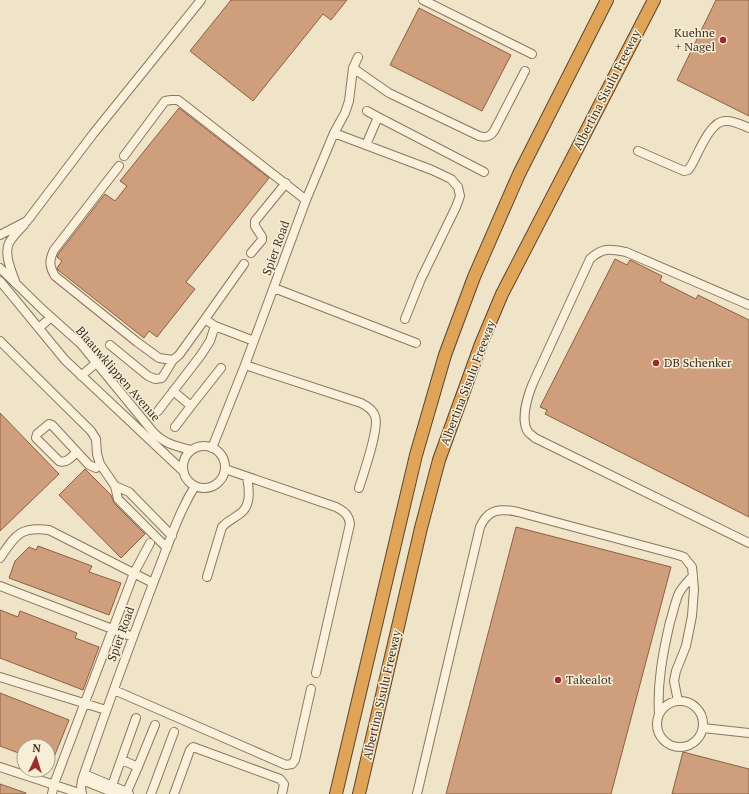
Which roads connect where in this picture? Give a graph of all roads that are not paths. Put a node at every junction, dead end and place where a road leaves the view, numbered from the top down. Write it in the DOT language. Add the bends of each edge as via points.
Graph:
graph roads {
  1 [pos="201,0"];
  2 [pos="423,0"];
  3 [pos="607,0"];
  4 [pos="654,0"];
  5 [pos="532,54"];
  6 [pos="358,57"];
  7 [pos="353,68"];
  8 [pos="525,71"];
  9 [pos="368,111"];
  10 [pos="378,116"];
  11 [pos="749,128"];
  12 [pos="334,133"];
  13 [pos="366,145"];
  14 [pos="638,151"];
  15 [pos="124,156"];
  16 [pos="118,166"];
  17 [pos="484,172"];
  18 [pos="286,183"];
  19 [pos="306,200"];
  20 [pos="27,221"];
  21 [pos="4,231"];
  22 [pos="0,235"];
  23 [pos="251,253"];
  24 [pos="244,264"];
  25 [pos="0,268"];
  26 [pos="0,281"];
  27 [pos="17,285"];
  28 [pos="274,288"];
  29 [pos="749,305"];
  30 [pos="51,317"];
  31 [pos="205,319"];
  32 [pos="404,319"];
  33 [pos="215,326"];
  34 [pos="39,328"];
  35 [pos="0,341"];
  36 [pos="254,341"];
  37 [pos="416,343"];
  38 [pos="110,345"];
  39 [pos="173,360"];
  40 [pos="96,363"];
  41 [pos="245,365"];
  42 [pos="221,368"];
  43 [pos="81,376"];
  44 [pos="173,391"];
  45 [pos="191,406"];
  46 [pos="158,411"];
  47 [pos="175,427"];
  48 [pos="212,448"];
  49 [pos="191,450"];
  50 [pos="77,452"];
  51 [pos="100,464"];
  52 [pos="225,469"];
  53 [pos="183,471"];
  54 [pos="247,477"];
  55 [pos="115,486"];
  56 [pos="195,486"];
  57 [pos="359,488"];
  58 [pos="172,536"];
  59 [pos="150,543"];
  60 [pos="749,543"];
  61 [pos="167,548"];
  62 [pos="0,558"];
  63 [pos="134,573"];
  64 [pos="693,576"];
  65 [pos="207,577"];
  66 [pos="153,583"];
  67 [pos="0,586"];
  68 [pos="113,630"];
  69 [pos="132,637"];
  70 [pos="316,673"];
  71 [pos="0,677"];
  72 [pos="311,689"];
  73 [pos="114,690"];
  74 [pos="678,701"];
  75 [pos="85,703"];
  76 [pos="106,710"];
  77 [pos="659,714"];
  78 [pos="136,718"];
  79 [pos="154,725"];
  80 [pos="703,728"];
  81 [pos="174,732"];
  82 [pos="749,733"];
  83 [pos="122,760"];
  84 [pos="0,767"];
  85 [pos="138,767"];
  86 [pos="83,777"];
  87 [pos="54,784"];
  88 [pos="113,790"];
  89 [pos="127,793"];
  90 [pos="52,794"];
  91 [pos="82,794"];
  92 [pos="151,794"];
  93 [pos="174,794"];
  94 [pos="282,794"];
  95 [pos="336,794"];
  96 [pos="359,794"];
  97 [pos="416,794"];
  1 -- 20 [label="street"];
  2 -- 5 [label="street"];
  3 -- 95 [label="highway, Albertina Sisulu Freeway" via="519,174 474,277 445,356 416,455"];
  4 -- 96 [label="highway, Albertina Sisulu Freeway" via="502,294 481,344 439,460"];
  6 -- 7 [label="street, Spier Road"];
  7 -- 8 [label="street" via="389,93 487,137 494,131"];
  7 -- 12 [label="street, Spier Road" via="349,101"];
  9 -- 10 [label="street"];
  10 -- 13 [label="street"];
  10 -- 17 [label="street"];
  11 -- 14 [label="street" via="730,121 719,122 711,129 691,166 684,171"];
  12 -- 13 [label="street"];
  12 -- 19 [label="street, Spier Road"];
  13 -- 32 [label="street" via="451,179 458,187 460,196"];
  15 -- 18 [label="street" via="165,101 178,100"];
  16 -- 39 [label="street" via="54,250 50,258 50,268 55,276 137,342 159,358"];
  18 -- 19 [label="street"];
  18 -- 23 [label="street" via="255,221 262,240"];
  19 -- 28 [label="street, Spier Road"];
  20 -- 21 [label="street"];
  20 -- 27 [label="street" via="9,243 8,260"];
  21 -- 22 [label="street"];
  24 -- 31 [label="street"];
  25 -- 27 [label="street, Blaauwklippen Avenue"];
  26 -- 34 [label="street, Blaauwklippen Avenue"];
  27 -- 30 [label="street, Blaauwklippen Avenue"];
  28 -- 36 [label="street, Spier Road"];
  28 -- 37 [label="street"];
  29 -- 60 [label="street" via="626,252 597,252 590,259 533,383 528,396 525,422 528,432 536,438"];
  30 -- 34 [label="street"];
  30 -- 40 [label="street, Blaauwklippen Avenue" via="81,344"];
  31 -- 33 [label="street"];
  31 -- 39 [label="street" via="179,356"];
  33 -- 36 [label="street"];
  33 -- 44 [label="street" via="210,341 201,355"];
  34 -- 43 [label="street, Blaauwklippen Avenue"];
  35 -- 51 [label="street" via="91,431 96,439"];
  36 -- 41 [label="street, Spier Road"];
  38 -- 39 [label="street" via="155,379 162,378"];
  40 -- 43 [label="street"];
  40 -- 49 [label="street, Blaauwklippen Avenue" via="160,439"];
  41 -- 48 [label="street, Spier Road"];
  41 -- 57 [label="street" via="362,403 372,411 376,416 375,431"];
  42 -- 45 [label="street"];
  43 -- 53 [label="street, Blaauwklippen Avenue"];
  44 -- 45 [label="street"];
  44 -- 46 [label="street"];
  45 -- 47 [label="street"];
  48 -- 49 [label="street" via="202,446"];
  48 -- 52 [label="street" via="222,457"];
  49 -- 53 [label="street" via="184,459"];
  50 -- 50 [label="street" via="52,425 49,424 37,434 36,438 59,461 66,462"];
  50 -- 51 [label="street" via="93,467 96,468"];
  51 -- 55 [label="street"];
  52 -- 54 [label="street"];
  52 -- 56 [label="street" via="223,476 214,485 201,488"];
  53 -- 56 [label="street" via="189,482"];
  54 -- 65 [label="street" via="247,504 244,510 222,527"];
  54 -- 70 [label="street" via="336,507 349,518 350,524"];
  55 -- 58 [label="street" via="129,492"];
  55 -- 61 [label="street" via="118,499"];
  56 -- 58 [label="street, Spier Road"];
  58 -- 61 [label="street, Spier Road"];
  59 -- 63 [label="street"];
  61 -- 66 [label="street, Spier Road"];
  62 -- 63 [label="street" via="12,540 22,531 36,528 49,530"];
  63 -- 66 [label="street"];
  63 -- 68 [label="street"];
  64 -- 74 [label="street" via="692,616 686,646 674,681"];
  64 -- 77 [label="street" via="679,594 668,630 660,676"];
  64 -- 97 [label="street" via="689,561 678,555 508,510 499,510 488,515 480,528"];
  66 -- 69 [label="street, Spier Road"];
  67 -- 68 [label="street"];
  68 -- 69 [label="street"];
  68 -- 75 [label="street"];
  69 -- 73 [label="street, Spier Road"];
  71 -- 75 [label="street"];
  72 -- 73 [label="street" via="292,764 286,764"];
  73 -- 76 [label="street, Spier Road"];
  74 -- 77 [label="street" via="670,703"];
  74 -- 80 [label="street" via="685,701 697,708 701,714"];
  75 -- 76 [label="street"];
  75 -- 87 [label="street"];
  76 -- 86 [label="street, Spier Road"];
  77 -- 80 [label="street" via="657,729 660,736 673,746 681,747 695,741"];
  78 -- 83 [label="street"];
  79 -- 85 [label="street"];
  80 -- 82 [label="street"];
  81 -- 92 [label="street"];
  83 -- 85 [label="street"];
  83 -- 88 [label="street"];
  84 -- 87 [label="street"];
  85 -- 89 [label="street"];
  86 -- 88 [label="street"];
  86 -- 91 [label="street, Spier Road"];
  87 -- 90 [label="street"];
  87 -- 91 [label="street"];
  88 -- 89 [label="street"];
  93 -- 94 [label="street" via="190,750 193,748 280,779 284,784"];
}
